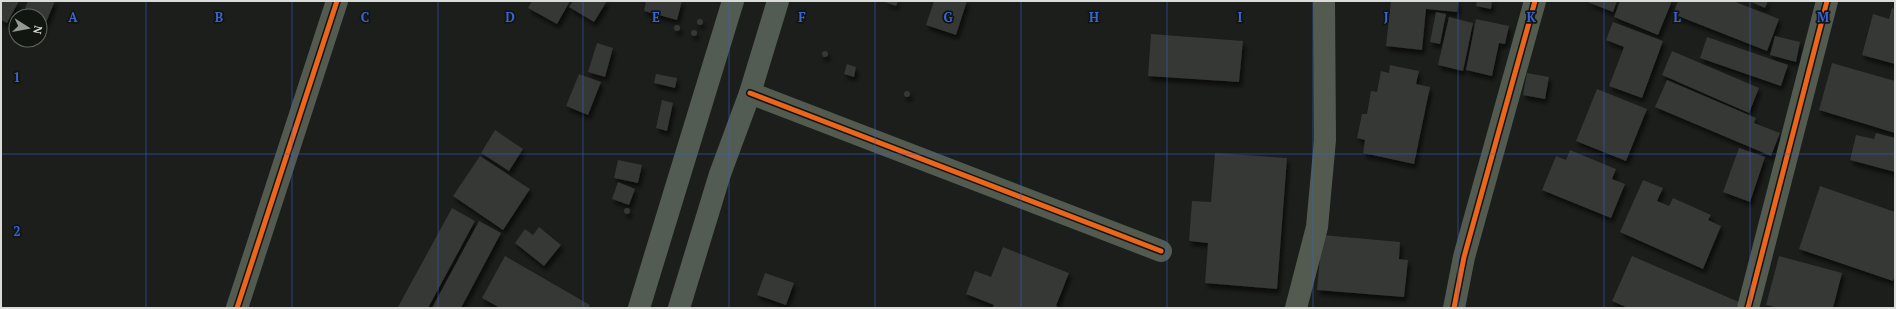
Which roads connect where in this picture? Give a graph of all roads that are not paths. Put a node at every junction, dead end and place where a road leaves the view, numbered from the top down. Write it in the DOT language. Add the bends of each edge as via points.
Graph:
graph roads {
  1 [pos="337,1"];
  2 [pos="778,1"];
  3 [pos="1324,1"];
  4 [pos="1535,1"];
  5 [pos="1827,1"];
  6 [pos="729,2"];
  7 [pos="750,93"];
  8 [pos="1161,251"];
  9 [pos="237,308"];
  10 [pos="639,308"];
  11 [pos="679,308"];
  12 [pos="1296,308"];
  13 [pos="1454,308"];
  14 [pos="1748,308"];
  1 -- 9 [label="street"];
  2 -- 7 [label="main road"];
  3 -- 12 [label="street" via="1325,140 1317,227"];
  4 -- 13 [label="street" via="1464,257"];
  5 -- 14 [label="street"];
  6 -- 10 [label="main road"];
  7 -- 8 [label="street"];
  7 -- 11 [label="main road" via="720,174"];
}
